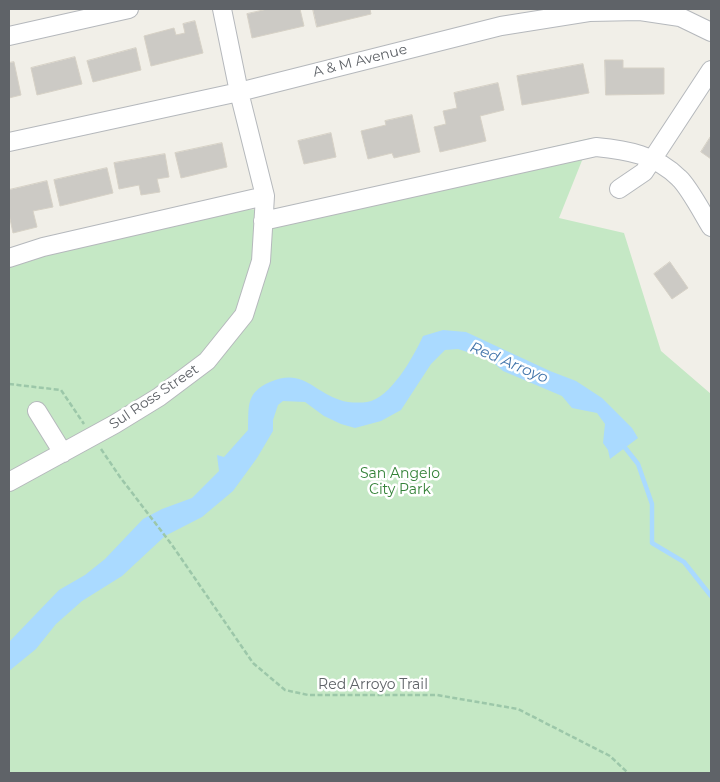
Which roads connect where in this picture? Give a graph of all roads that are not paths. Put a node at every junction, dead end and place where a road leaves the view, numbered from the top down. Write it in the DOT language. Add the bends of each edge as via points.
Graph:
graph roads {
  1 [pos="128,9"];
  2 [pos="222,9"];
  3 [pos="711,32"];
  4 [pos="9,36"];
  5 [pos="711,70"];
  6 [pos="239,92"];
  7 [pos="9,142"];
  8 [pos="653,158"];
  9 [pos="619,189"];
  10 [pos="265,196"];
  11 [pos="263,221"];
  12 [pos="711,227"];
  13 [pos="9,258"];
  14 [pos="37,411"];
  15 [pos="63,453"];
  16 [pos="9,482"];
  1 -- 4 [label="street"];
  2 -- 6 [label="street, Sul Ross Street"];
  3 -- 6 [label="street, A & M Avenue" via="680,17 640,11 589,12 500,26"];
  5 -- 8 [label="street"];
  6 -- 7 [label="street, A & M Avenue"];
  6 -- 10 [label="street, Sul Ross Street"];
  8 -- 9 [label="street" via="644,172"];
  8 -- 11 [label="street" via="596,147"];
  8 -- 12 [label="street" via="680,178"];
  10 -- 11 [label="street, Sul Ross Street"];
  10 -- 13 [label="street" via="43,247"];
  11 -- 15 [label="street, Sul Ross Street" via="261,261 244,315 207,362 152,401"];
  14 -- 15 [label="street"];
  15 -- 16 [label="street, Sul Ross Street"];
}
